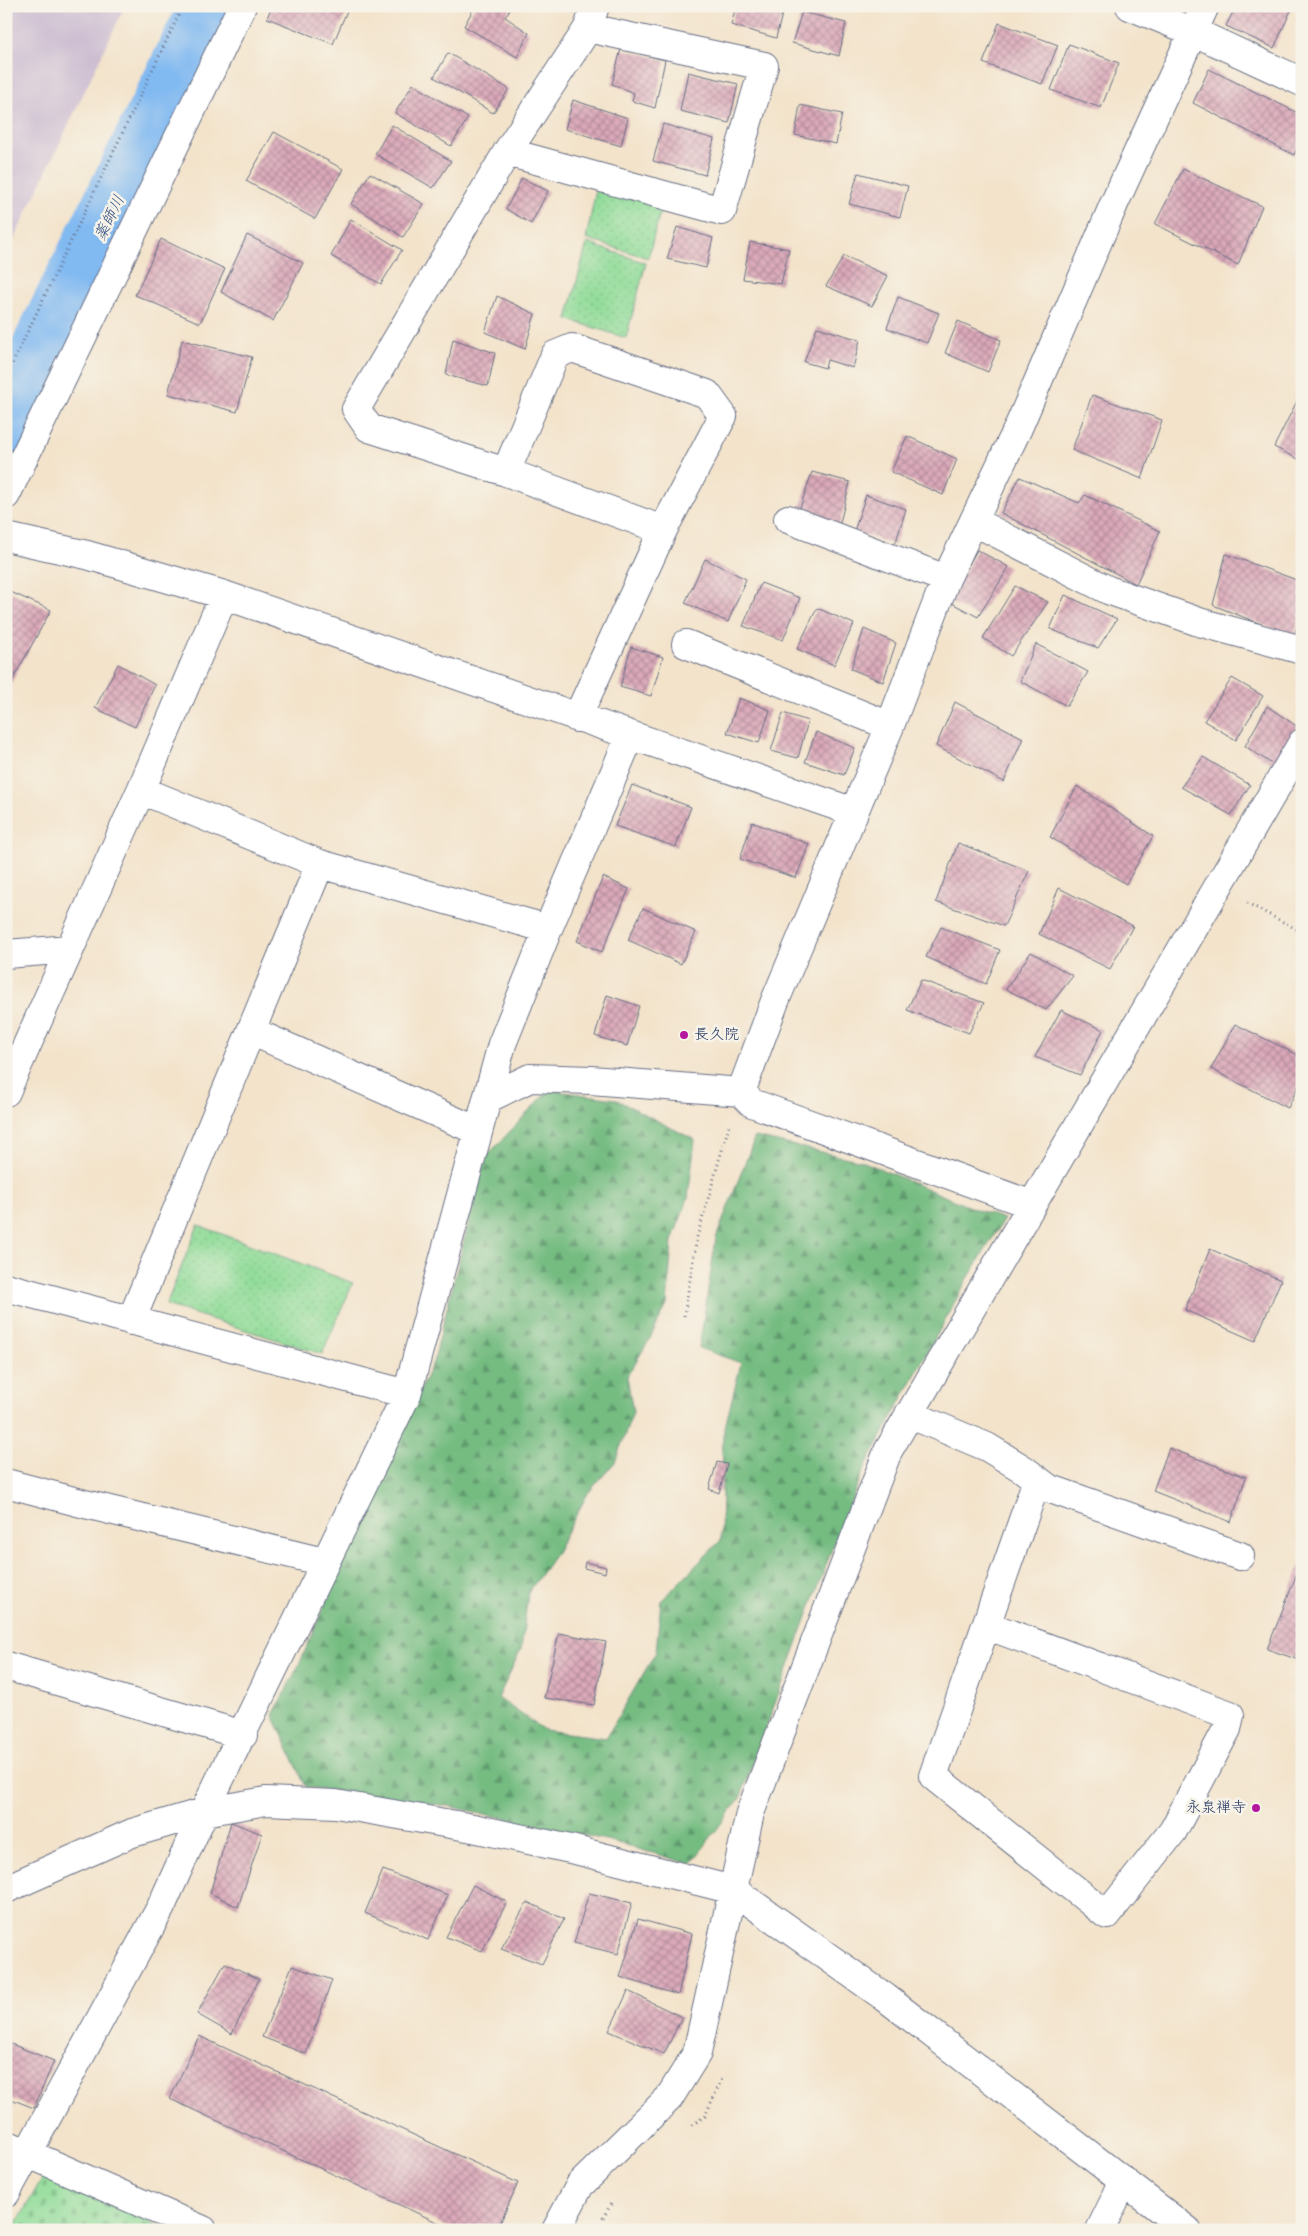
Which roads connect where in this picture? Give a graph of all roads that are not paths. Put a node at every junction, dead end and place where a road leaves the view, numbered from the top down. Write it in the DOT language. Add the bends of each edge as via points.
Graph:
graph roads {
  1 [pos="242,6"];
  2 [pos="1130,6"];
  3 [pos="1206,6"];
  4 [pos="591,17"];
  5 [pos="1194,32"];
  6 [pos="1302,82"];
  7 [pos="508,152"];
  8 [pos="506,472"];
  9 [pos="6,495"];
  10 [pos="788,519"];
  11 [pos="975,522"];
  12 [pos="662,530"];
  13 [pos="6,537"];
  14 [pos="946,579"];
  15 [pos="224,595"];
  16 [pos="686,644"];
  17 [pos="1302,650"];
  18 [pos="577,718"];
  19 [pos="890,726"];
  20 [pos="630,736"];
  21 [pos="1302,743"];
  22 [pos="141,790"];
  23 [pos="854,812"];
  24 [pos="320,864"];
  25 [pos="548,929"];
  26 [pos="70,949"];
  27 [pos="6,954"];
  28 [pos="251,1031"];
  29 [pos="6,1092"];
  30 [pos="741,1092"];
  31 [pos="487,1099"];
  32 [pos="478,1131"];
  33 [pos="1032,1205"];
  34 [pos="6,1287"];
  35 [pos="130,1321"];
  36 [pos="407,1394"];
  37 [pos="909,1414"];
  38 [pos="1037,1480"];
  39 [pos="6,1483"];
  40 [pos="1240,1556"];
  41 [pos="324,1562"];
  42 [pos="986,1625"];
  43 [pos="6,1666"];
  44 [pos="243,1735"];
  45 [pos="204,1812"];
  46 [pos="6,1889"];
  47 [pos="732,1890"];
  48 [pos="18,2149"];
  49 [pos="1124,2181"];
  50 [pos="6,2193"];
  51 [pos="202,2230"];
  52 [pos="556,2230"];
  53 [pos="1100,2230"];
  54 [pos="1187,2230"];
  1 -- 9 [label="street"];
  2 -- 5 [label="street"];
  3 -- 5 [label="street"];
  4 -- 7 [label="street"];
  4 -- 7 [label="street" via="764,66 722,211"];
  5 -- 6 [label="street"];
  5 -- 11 [label="street" via="1114,204"];
  7 -- 8 [label="street" via="356,409 369,428"];
  8 -- 12 [label="street"];
  8 -- 12 [label="street" via="555,355 572,348 707,394 723,416"];
  10 -- 14 [label="street"];
  11 -- 14 [label="street"];
  11 -- 17 [label="street" via="1108,590 1199,622"];
  12 -- 18 [label="street"];
  13 -- 15 [label="street" via="87,555"];
  14 -- 19 [label="street"];
  15 -- 18 [label="street"];
  15 -- 22 [label="street"];
  16 -- 19 [label="street"];
  18 -- 20 [label="street"];
  19 -- 23 [label="street"];
  20 -- 23 [label="street"];
  20 -- 25 [label="street"];
  21 -- 33 [label="street"];
  22 -- 24 [label="street"];
  22 -- 26 [label="street"];
  23 -- 30 [label="street" via="775,1001"];
  24 -- 25 [label="street"];
  24 -- 28 [label="street"];
  25 -- 31 [label="street" via="502,1044"];
  26 -- 27 [label="street"];
  26 -- 29 [label="street"];
  28 -- 32 [label="street"];
  28 -- 35 [label="street"];
  30 -- 31 [label="street" via="530,1078"];
  30 -- 33 [label="street" via="752,1103"];
  31 -- 32 [label="street"];
  32 -- 36 [label="street"];
  33 -- 37 [label="street"];
  34 -- 35 [label="street"];
  35 -- 36 [label="street"];
  36 -- 41 [label="street"];
  37 -- 38 [label="street" via="987,1447"];
  37 -- 47 [label="street" via="888,1451 750,1813"];
  38 -- 40 [label="street" via="1048,1488"];
  38 -- 42 [label="street"];
  39 -- 41 [label="street"];
  41 -- 44 [label="street"];
  42 -- 42 [label="street" via="933,1776 1106,1915 1173,1831 1227,1729 1230,1715"];
  43 -- 44 [label="street"];
  44 -- 45 [label="street"];
  45 -- 46 [label="street" via="132,1833"];
  45 -- 47 [label="street" via="266,1801 336,1804 474,1828"];
  45 -- 48 [label="street" via="161,1907"];
  47 -- 49 [label="street" via="886,1998"];
  47 -- 52 [label="street" via="697,2053 669,2098 580,2185"];
  48 -- 50 [label="street"];
  48 -- 51 [label="street"];
  49 -- 53 [label="street"];
  49 -- 54 [label="street"];
}
